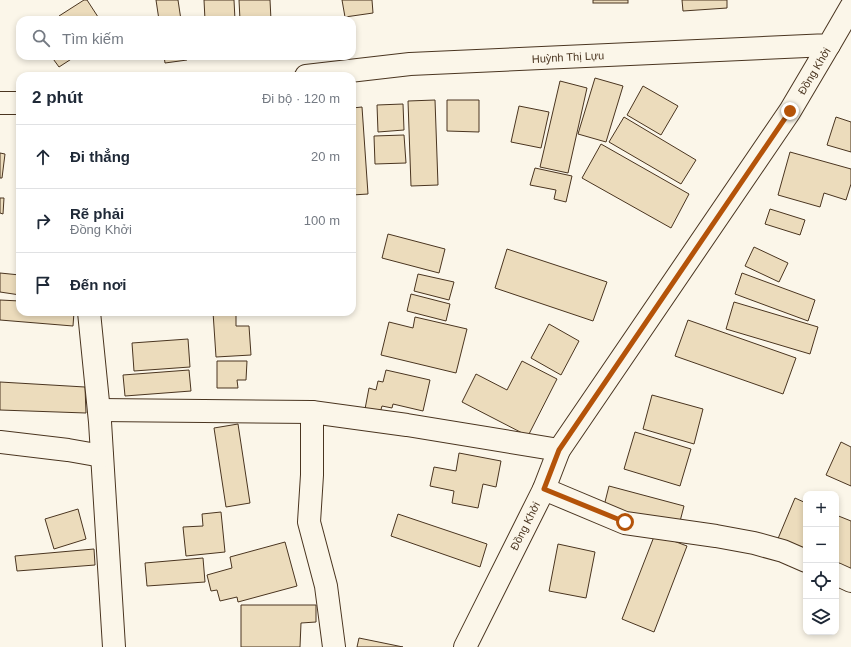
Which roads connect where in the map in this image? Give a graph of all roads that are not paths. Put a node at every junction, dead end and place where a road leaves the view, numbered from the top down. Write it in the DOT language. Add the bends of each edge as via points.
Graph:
graph roads {
  1 [pos="851,7"];
  2 [pos="829,45"];
  3 [pos="341,72"];
  4 [pos="0,103"];
  5 [pos="16,103"];
  6 [pos="89,316"];
  7 [pos="99,410"];
  8 [pos="312,412"];
  9 [pos="0,442"];
  10 [pos="559,450"];
  11 [pos="102,456"];
  12 [pos="544,489"];
  13 [pos="803,560"];
  14 [pos="839,575"];
  15 [pos="851,581"];
  16 [pos="114,647"];
  17 [pos="334,647"];
  18 [pos="465,647"];
  1 -- 2 [label="street, Đồng Khởi"];
  2 -- 3 [label="street, Huỳnh Thị Lựu" via="410,64"];
  2 -- 10 [label="street, Đồng Khởi" via="790,111"];
  4 -- 5 [label="street"];
  6 -- 7 [label="street"];
  7 -- 8 [label="street"];
  7 -- 11 [label="street"];
  8 -- 10 [label="street"];
  8 -- 17 [label="street" via="309,522 326,586"];
  9 -- 11 [label="street"];
  10 -- 12 [label="street, Đồng Khởi"];
  11 -- 16 [label="street"];
  12 -- 13 [label="street" via="625,522 754,543"];
  12 -- 18 [label="street, Đồng Khởi"];
  14 -- 15 [label="street"];
}
